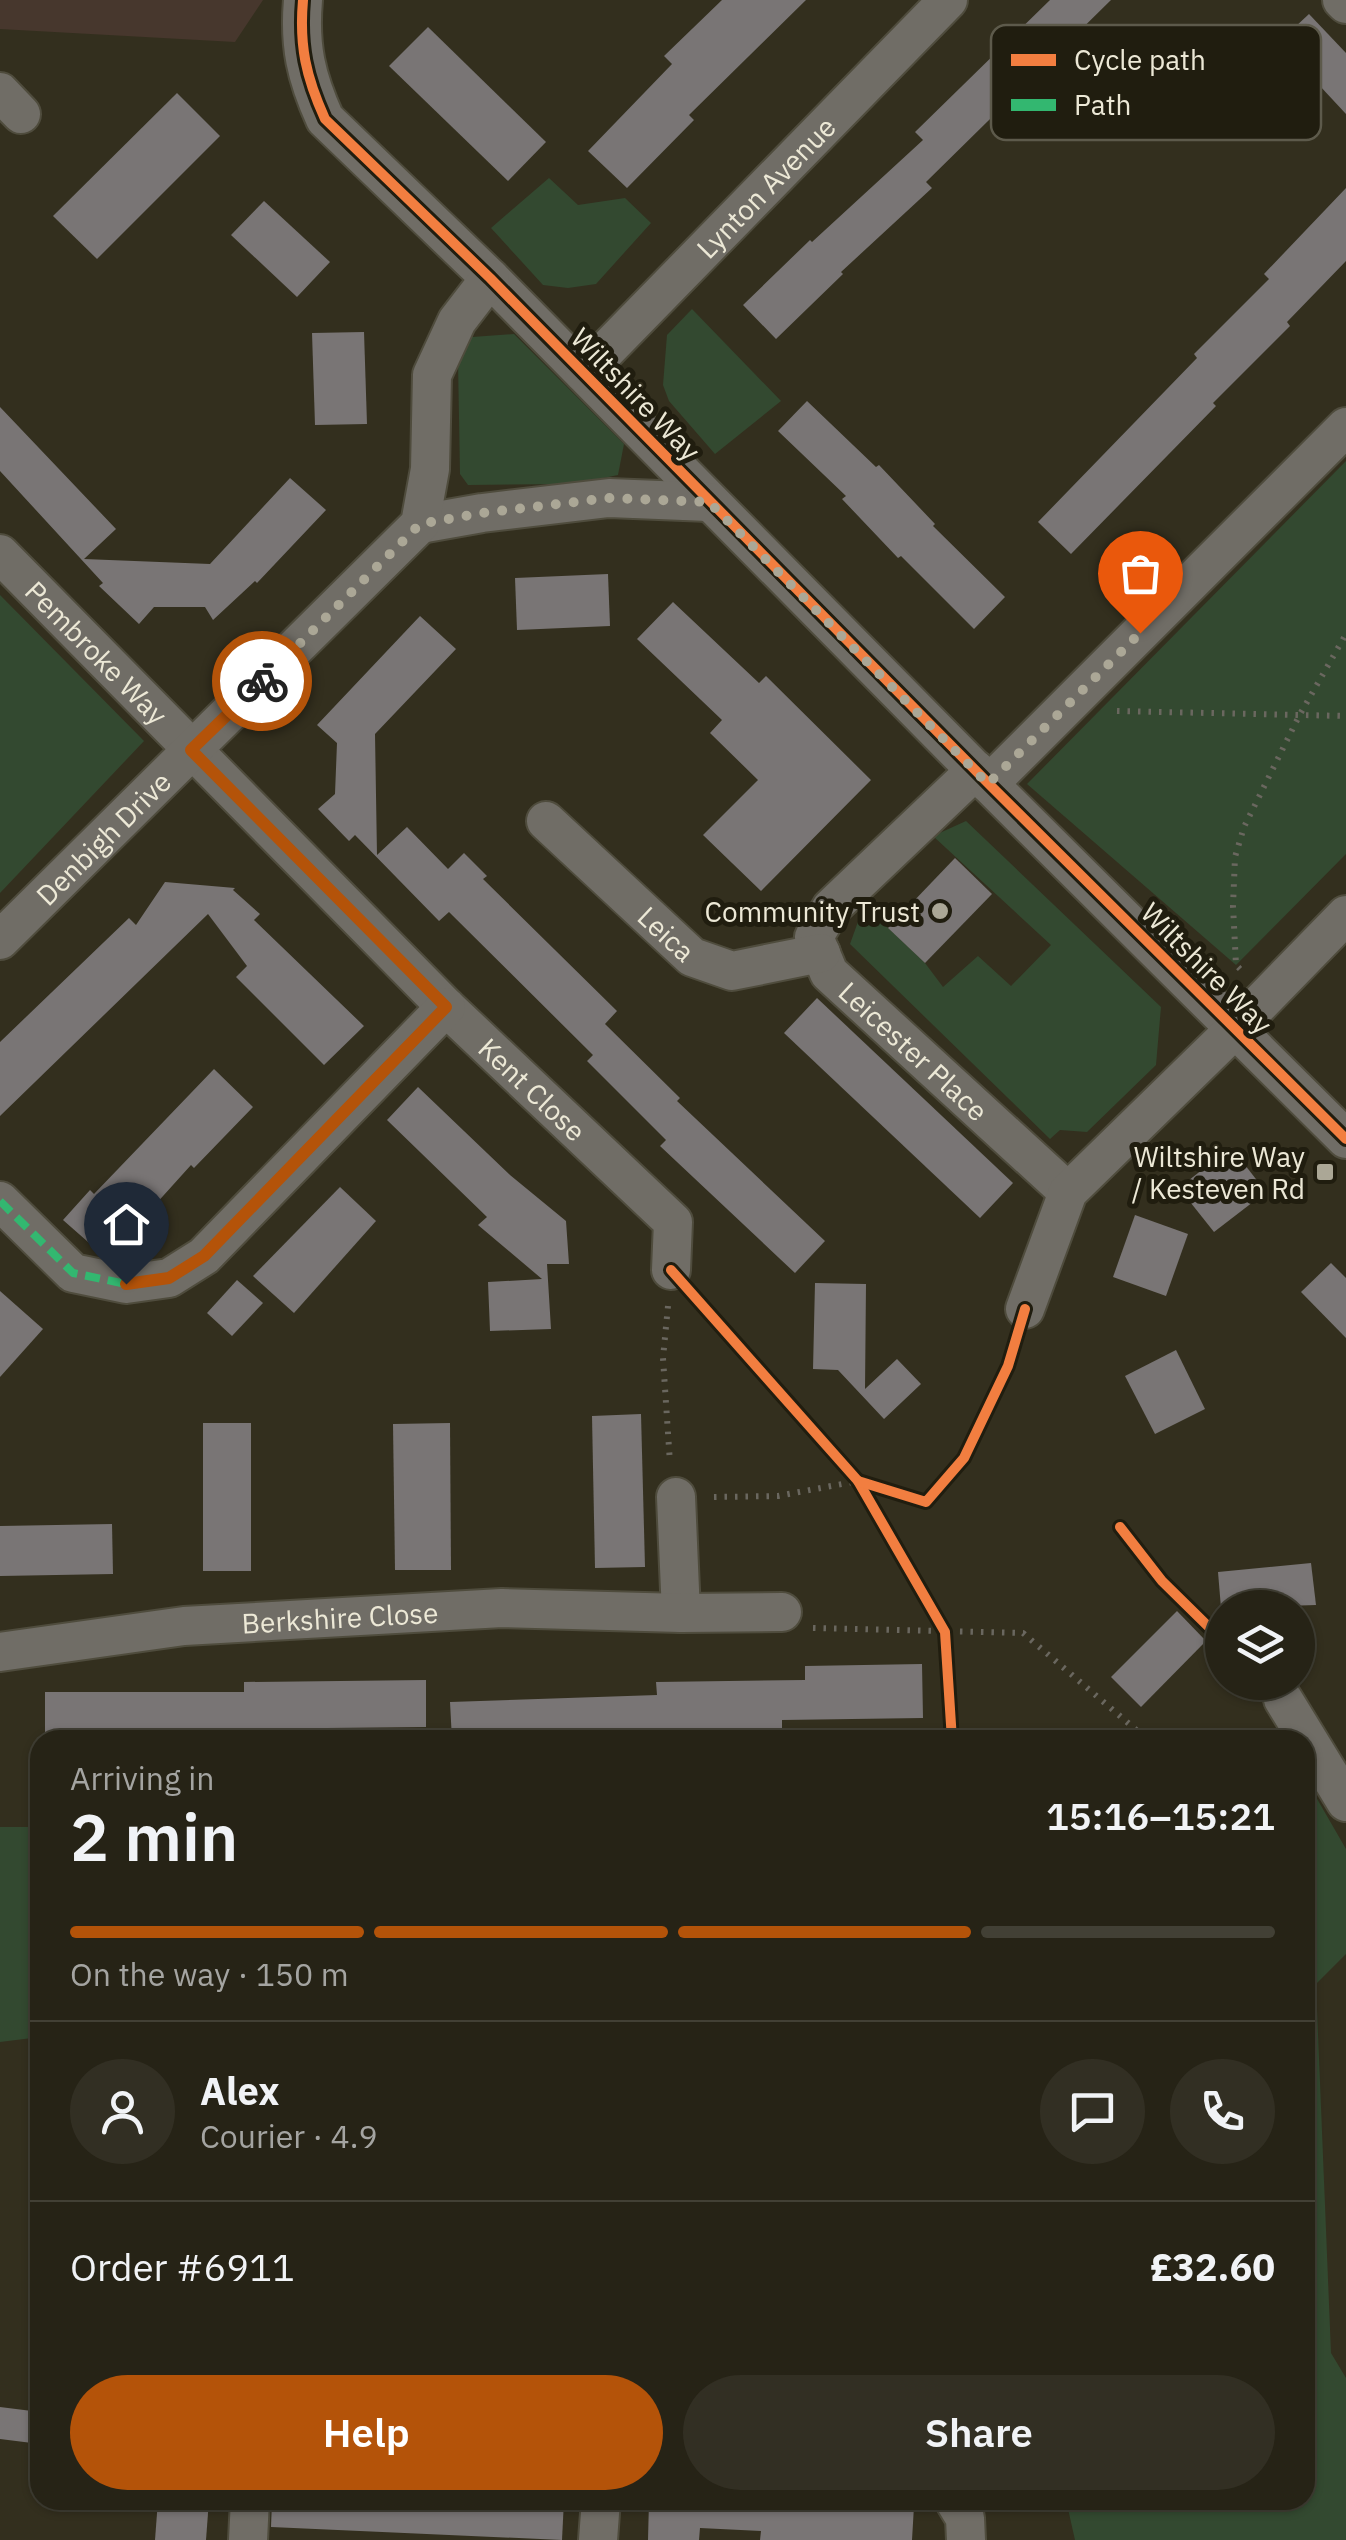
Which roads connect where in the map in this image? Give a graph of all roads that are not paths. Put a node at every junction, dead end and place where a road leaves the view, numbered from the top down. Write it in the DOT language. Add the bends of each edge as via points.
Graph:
graph roads {
  1 [pos="302,0"];
  2 [pos="948,0"];
  3 [pos="490,278"];
  4 [pos="584,372"];
  5 [pos="1346,427"];
  6 [pos="709,502"];
  7 [pos="420,524"];
  8 [pos="0,554"];
  9 [pos="191,750"];
  10 [pos="982,777"];
  11 [pos="546,821"];
  12 [pos="1346,915"];
  13 [pos="0,940"];
  14 [pos="821,954"];
  15 [pos="446,1007"];
  16 [pos="1236,1028"];
  17 [pos="1346,1139"];
  18 [pos="1068,1192"];
  19 [pos="0,1201"];
  20 [pos="671,1270"];
  21 [pos="1025,1310"];
  22 [pos="676,1498"];
  23 [pos="782,1612"];
  24 [pos="681,1613"];
  25 [pos="0,1652"];
  26 [pos="1283,1700"];
  27 [pos="1302,1730"];
  28 [pos="1315,1752"];
  29 [pos="1346,1802"];
  30 [pos="250,2510"];
  31 [pos="600,2510"];
  32 [pos="960,2510"];
  33 [pos="248,2540"];
  34 [pos="598,2540"];
  35 [pos="966,2540"];
  1 -- 3 [label="street, Wiltshire Way" via="301,48 325,119"];
  2 -- 4 [label="street, Lynton Avenue"];
  3 -- 4 [label="street, Wiltshire Way"];
  3 -- 7 [label="street" via="457,320 432,375 430,469"];
  4 -- 6 [label="street, Wiltshire Way"];
  5 -- 10 [label="street" via="1063,710"];
  6 -- 7 [label="street" via="609,498"];
  6 -- 10 [label="street, Wiltshire Way"];
  7 -- 9 [label="street, Denbigh Drive"];
  8 -- 9 [label="street, Pembroke Way"];
  9 -- 13 [label="street, Denbigh Drive"];
  9 -- 15 [label="street, Kent Close"];
  10 -- 14 [label="street, Leicester Place" via="831,908 814,937"];
  10 -- 16 [label="street, Wiltshire Way"];
  11 -- 14 [label="street, Leica" via="692,957 732,971"];
  12 -- 16 [label="street"];
  14 -- 18 [label="street, Leicester Place" via="830,973"];
  15 -- 19 [label="street" via="204,1256 169,1278 126,1284 73,1274"];
  15 -- 20 [label="street, Kent Close" via="673,1222"];
  16 -- 17 [label="street, Wiltshire Way"];
  16 -- 18 [label="street"];
  18 -- 21 [label="street"];
  22 -- 24 [label="street"];
  23 -- 24 [label="street, Berkshire Close"];
  24 -- 25 [label="street, Berkshire Close" via="502,1608 384,1614 184,1626"];
  26 -- 27 [label="street"];
  28 -- 29 [label="street"];
  30 -- 33 [label="street"];
  31 -- 34 [label="street"];
  32 -- 35 [label="street"];
}
